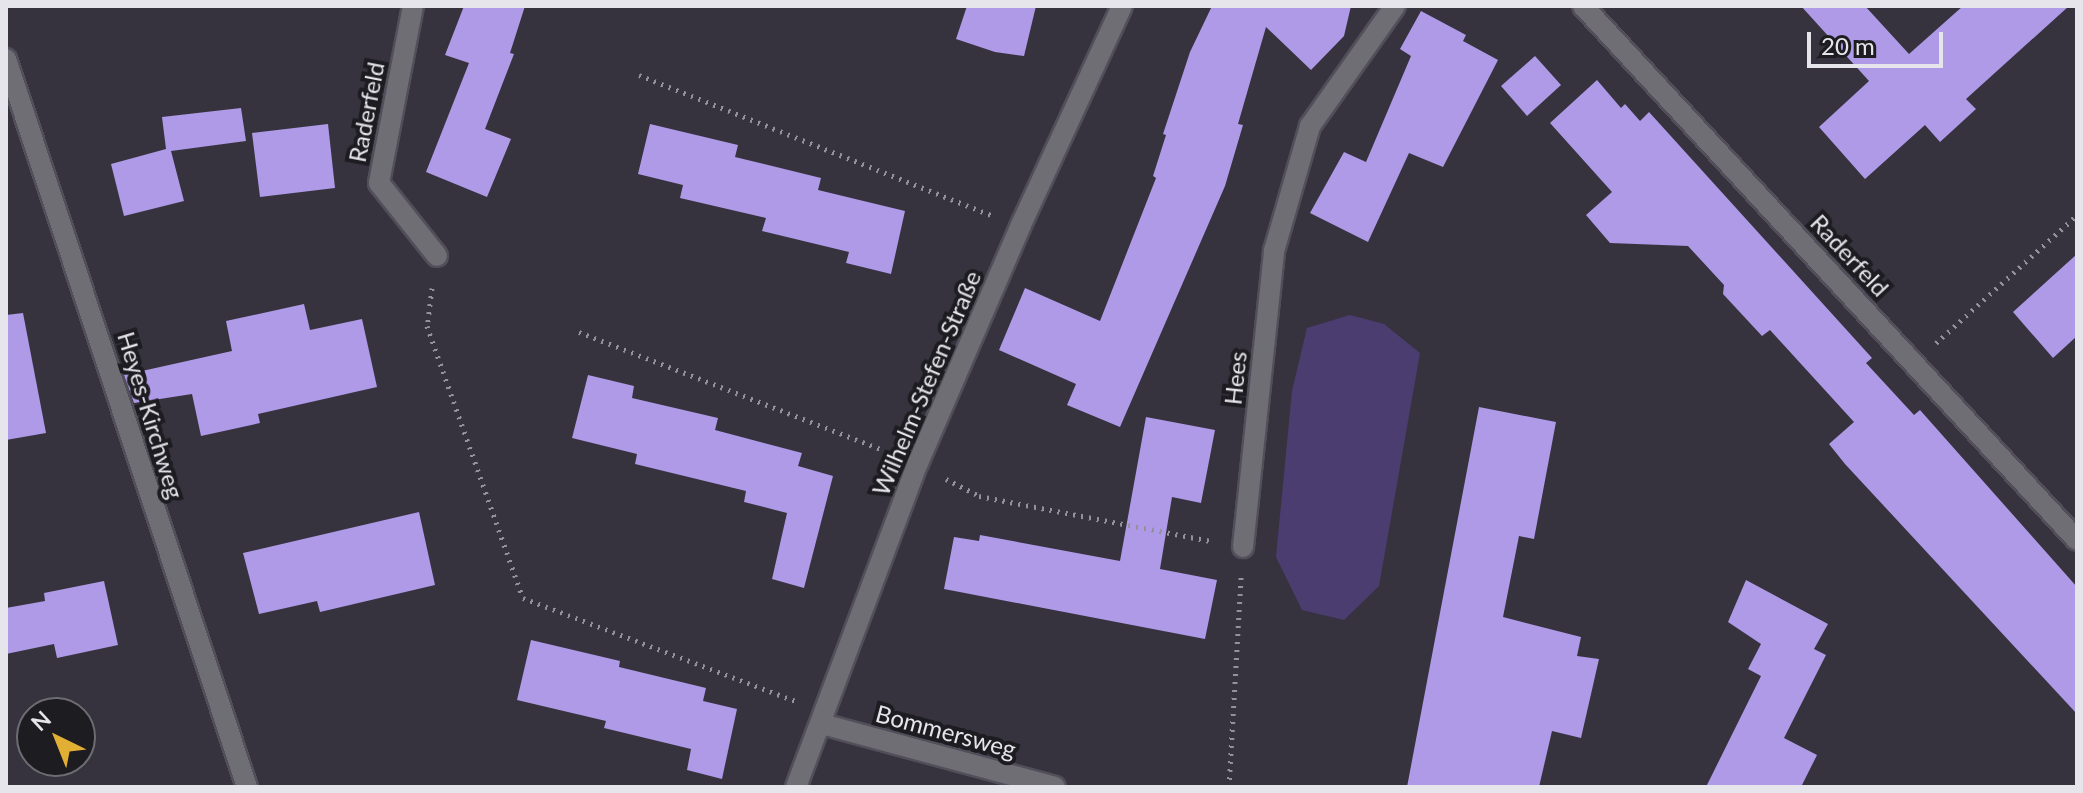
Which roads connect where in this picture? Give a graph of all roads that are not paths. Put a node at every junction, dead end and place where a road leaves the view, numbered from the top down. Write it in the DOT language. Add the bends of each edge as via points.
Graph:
graph roads {
  1 [pos="413,6"];
  2 [pos="1122,6"];
  3 [pos="1395,6"];
  4 [pos="1583,6"];
  5 [pos="6,59"];
  6 [pos="437,256"];
  7 [pos="2077,540"];
  8 [pos="1243,547"];
  9 [pos="822,724"];
  10 [pos="247,787"];
  11 [pos="796,787"];
  12 [pos="1055,787"];
  1 -- 6 [label="street, Raderfeld" via="379,183"];
  2 -- 9 [label="street, Wilhelm-Stefen-Straße" via="918,463"];
  3 -- 8 [label="street, Hees" via="1310,126 1274,251"];
  4 -- 7 [label="street, Raderfeld"];
  5 -- 10 [label="street, Heyes-Kirchweg"];
  9 -- 11 [label="street, Wilhelm-Stefen-Straße"];
  9 -- 12 [label="street, Bommersweg"];
}
